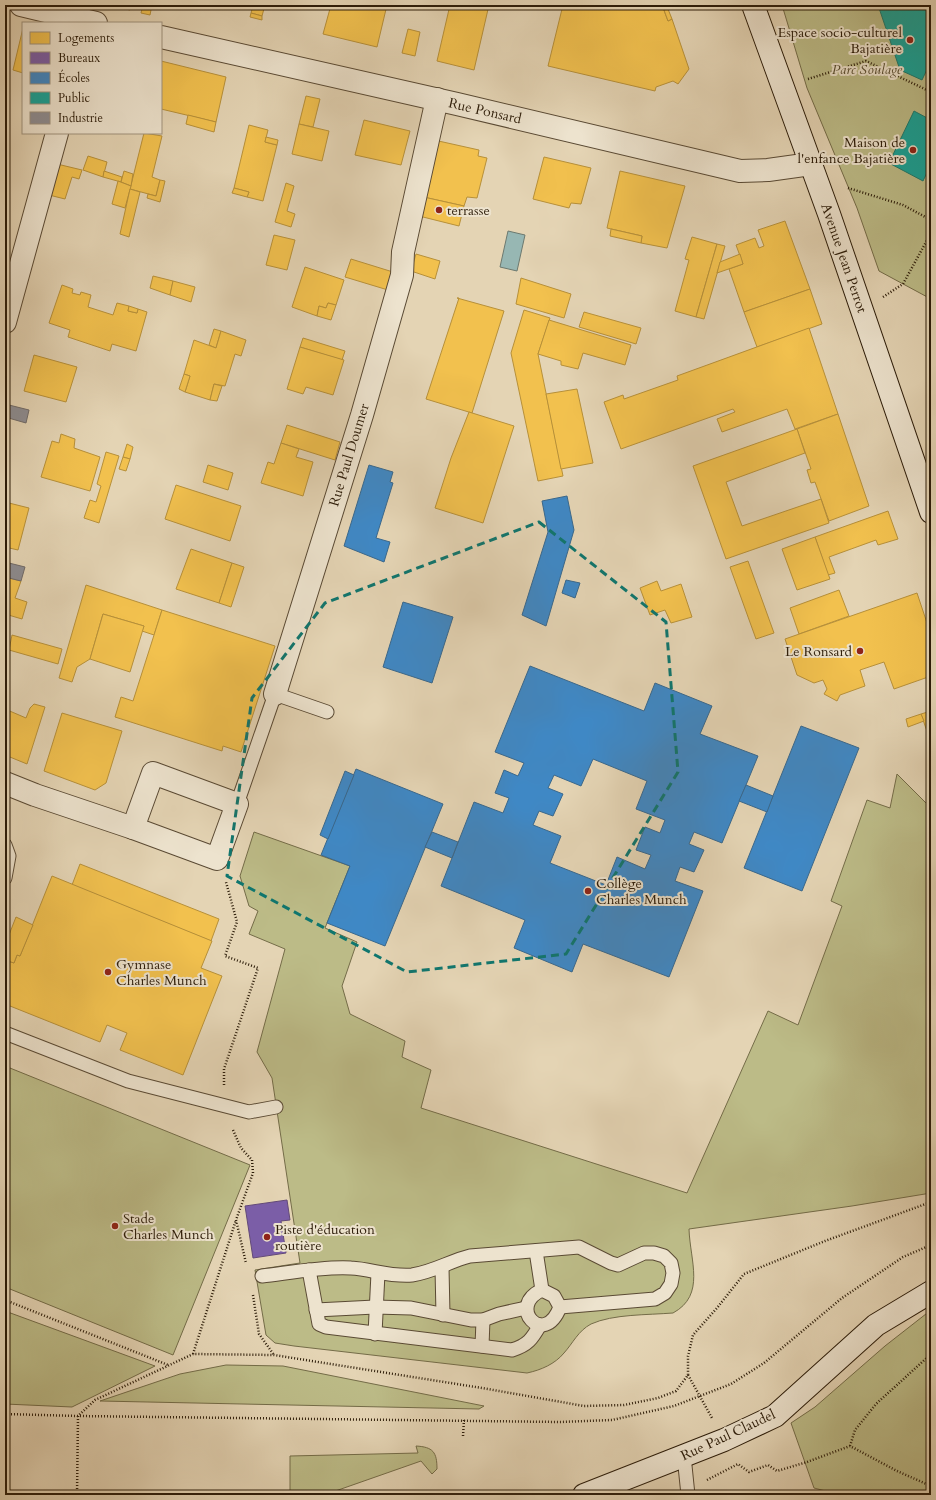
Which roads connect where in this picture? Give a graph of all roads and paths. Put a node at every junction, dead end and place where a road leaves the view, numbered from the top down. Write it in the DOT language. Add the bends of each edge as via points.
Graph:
graph roads {
  1 [pos="21,5"];
  2 [pos="753,5"];
  3 [pos="90,22"];
  4 [pos="162,38"];
  5 [pos="782,86"];
  6 [pos="931,92"];
  7 [pos="437,100"];
  8 [pos="57,134"];
  9 [pos="810,164"];
  10 [pos="848,188"];
  11 [pos="931,220"];
  12 [pos="931,233"];
  13 [pos="881,298"];
  14 [pos="5,322"];
  15 [pos="931,512"];
  16 [pos="275,694"];
  17 [pos="327,712"];
  18 [pos="5,783"];
  19 [pos="237,804"];
  20 [pos="133,828"];
  21 [pos="5,845"];
  22 [pos="5,878"];
  23 [pos="5,1033"];
  24 [pos="276,1107"];
  25 [pos="236,1220"];
  26 [pos="931,1245"];
  27 [pos="536,1251"];
  28 [pos="442,1268"];
  29 [pos="309,1270"];
  30 [pos="378,1273"];
  31 [pos="262,1276"];
  32 [pos="542,1290"];
  33 [pos="931,1292"];
  34 [pos="5,1300"];
  35 [pos="375,1307"];
  36 [pos="560,1307"];
  37 [pos="526,1308"];
  38 [pos="316,1310"];
  39 [pos="443,1315"];
  40 [pos="483,1320"];
  41 [pos="540,1325"];
  42 [pos="375,1334"];
  43 [pos="482,1346"];
  44 [pos="193,1354"];
  45 [pos="931,1354"];
  46 [pos="168,1365"];
  47 [pos="5,1414"];
  48 [pos="464,1420"];
  49 [pos="463,1436"];
  50 [pos="850,1446"];
  51 [pos="684,1456"];
  52 [pos="931,1486"];
  53 [pos="688,1492"];
  54 [pos="584,1495"];
  1 -- 3 [label="street"];
  2 -- 5 [label="street, Avenue Jean Perrot"];
  4 -- 7 [label="street, Rue Ponsard"];
  5 -- 6 [label="path" via="866,61"];
  5 -- 9 [label="street, Avenue Jean Perrot"];
  7 -- 9 [label="street, Rue Ponsard" via="740,171"];
  7 -- 16 [label="street, Rue Paul Doumer" via="403,252 402,275 362,415"];
  8 -- 14 [label="street"];
  9 -- 15 [label="street, Avenue Jean Perrot"];
  10 -- 11 [label="path" via="903,205"];
  12 -- 13 [label="path" via="903,284"];
  16 -- 17 [label="lane"];
  16 -- 19 [label="lane, Rue Paul Doumer"];
  18 -- 20 [label="street"];
  19 -- 20 [label="street" via="153,773"];
  19 -- 20 [label="street" via="217,859"];
  21 -- 22 [label="lane" via="9,856"];
  23 -- 24 [label="lane" via="128,1080 249,1112"];
  25 -- 44 [label="path"];
  26 -- 48 [label="path" via="902,1257 842,1298 764,1363 730,1384 674,1406 612,1420"];
  27 -- 28 [label="lane" via="470,1256 455,1260"];
  27 -- 32 [label="lane"];
  27 -- 36 [label="lane" via="579,1247 618,1265 654,1252 664,1256 670,1263 673,1273 671,1284 665,1293 655,1299"];
  28 -- 30 [label="lane" via="411,1275"];
  28 -- 39 [label="lane"];
  29 -- 30 [label="lane" via="351,1268"];
  29 -- 31 [label="lane"];
  29 -- 38 [label="lane"];
  30 -- 35 [label="lane"];
  32 -- 36 [label="lane" via="554,1296"];
  32 -- 37 [label="lane" via="528,1300"];
  33 -- 51 [label="street, Rue Paul Claudel" via="876,1325 774,1416"];
  34 -- 46 [label="path"];
  35 -- 38 [label="lane"];
  35 -- 39 [label="lane" via="411,1308"];
  35 -- 42 [label="lane"];
  36 -- 41 [label="lane" via="552,1321 545,1326"];
  37 -- 40 [label="lane"];
  37 -- 41 [label="lane" via="529,1318"];
  38 -- 42 [label="lane" via="319,1324 326,1327"];
  39 -- 40 [label="lane"];
  40 -- 43 [label="lane"];
  41 -- 43 [label="lane" via="524,1346 512,1350"];
  42 -- 43 [label="lane"];
  45 -- 50 [label="path" via="876,1404 854,1430"];
  47 -- 48 [label="path"];
  48 -- 49 [label="path"];
  50 -- 52 [label="path"];
  50 -- 53 [label="path" via="776,1471 768,1465 749,1472 738,1464"];
  51 -- 53 [label="lane"];
  51 -- 54 [label="street, Rue Paul Claudel"];
}
